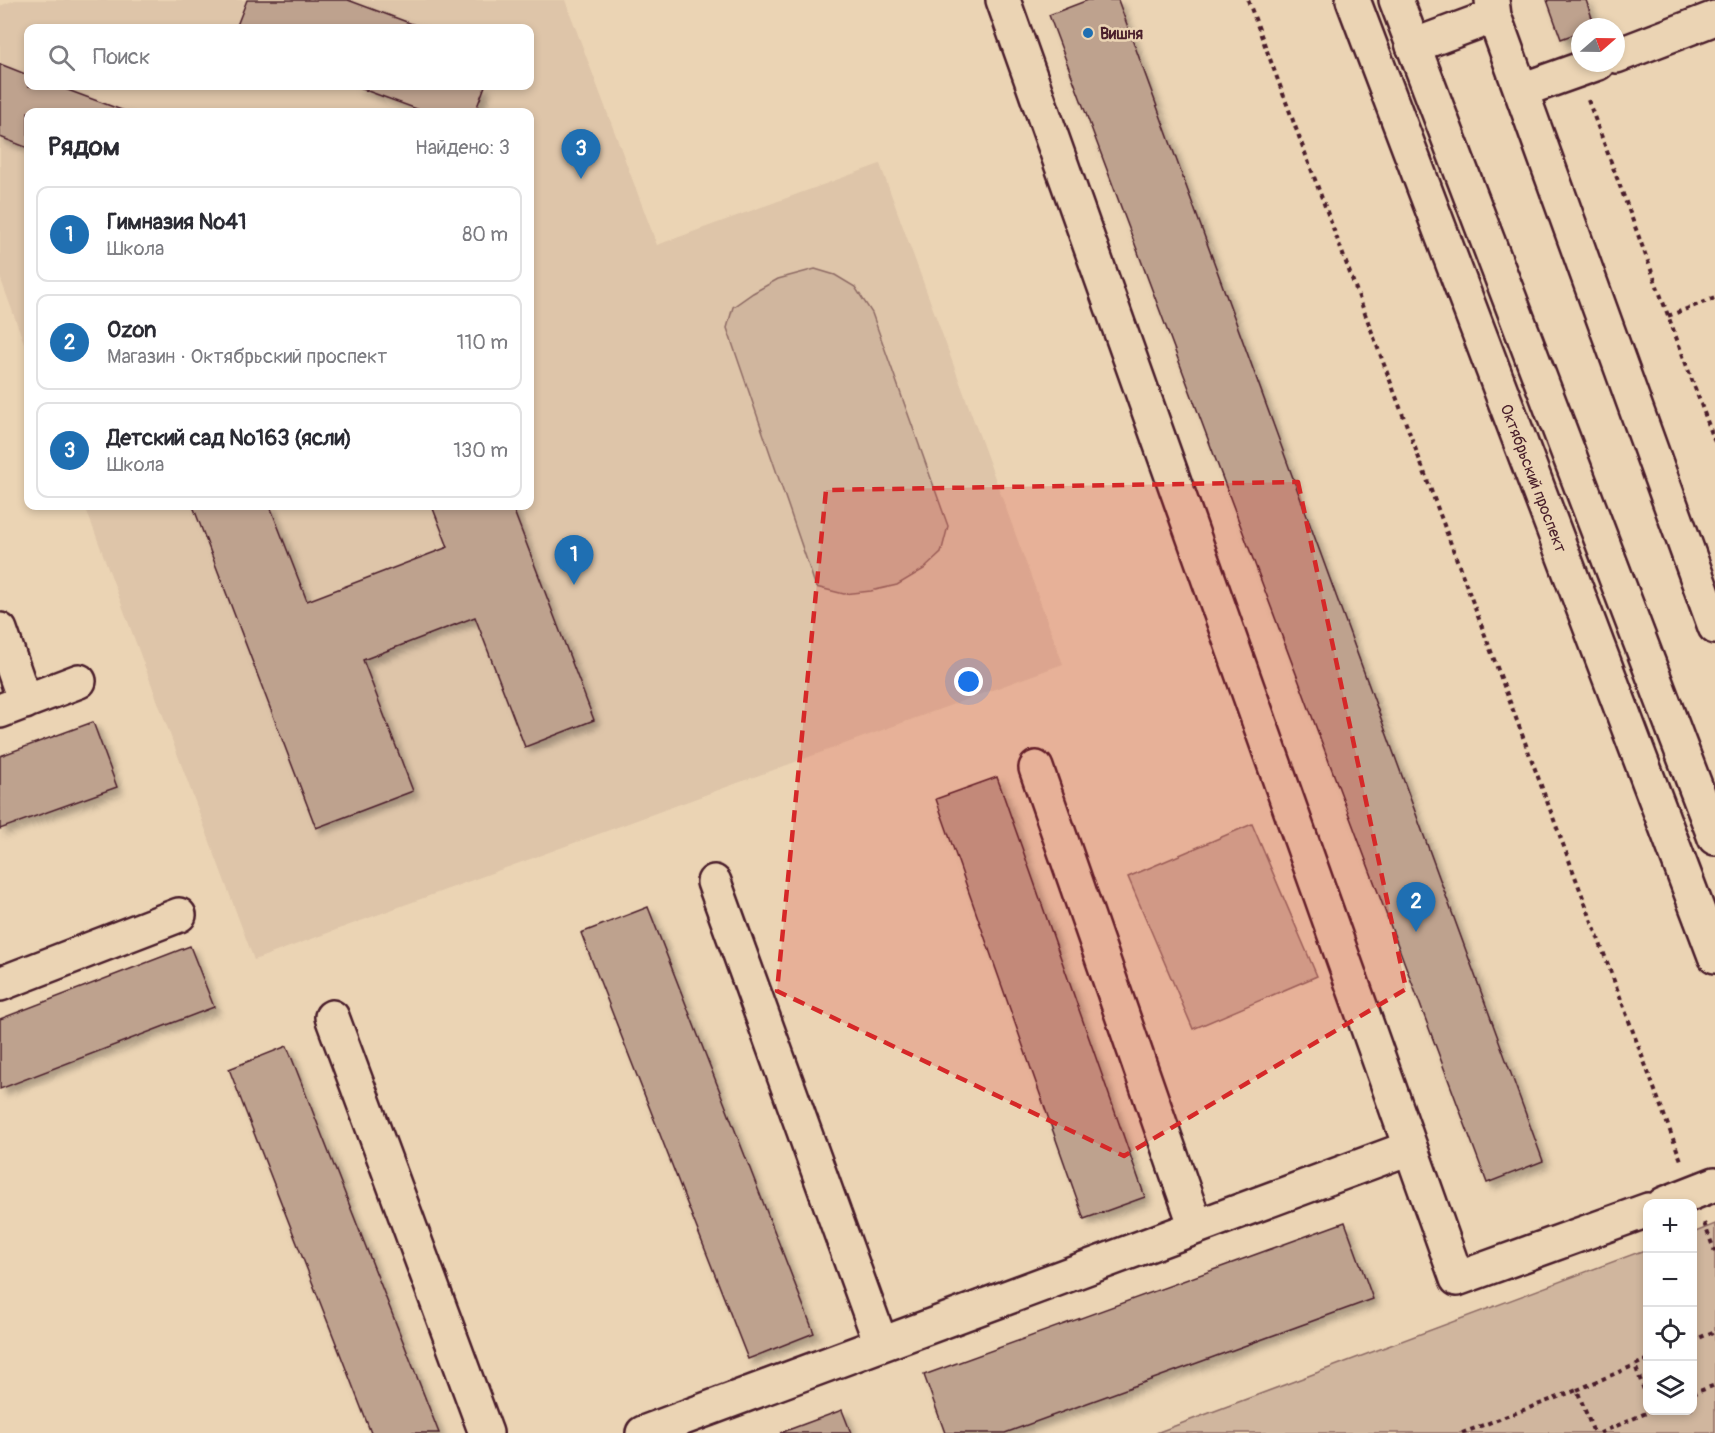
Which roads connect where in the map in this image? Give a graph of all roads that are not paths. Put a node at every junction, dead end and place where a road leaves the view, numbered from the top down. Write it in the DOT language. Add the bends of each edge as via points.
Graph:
graph roads {
  1 [pos="1003,0"];
  2 [pos="1353,0"];
  3 [pos="1396,0"];
  4 [pos="1493,8"];
  5 [pos="1715,18"];
  6 [pos="1413,46"];
  7 [pos="1625,53"];
  8 [pos="1573,72"];
  9 [pos="1522,90"];
  10 [pos="1715,627"];
  11 [pos="0,630"];
  12 [pos="80,681"];
  13 [pos="12,707"];
  14 [pos="1036,768"];
  15 [pos="1715,838"];
  16 [pos="714,882"];
  17 [pos="179,915"];
  18 [pos="1715,956"];
  19 [pos="0,984"];
  20 [pos="332,1017"];
  21 [pos="1409,1148"];
  22 [pos="1643,1211"];
  23 [pos="1196,1227"];
  24 [pos="881,1344"];
  25 [pos="486,1433"];
  26 [pos="643,1433"];
  1 -- 21 [label="main road"];
  2 -- 18 [label="main road, Октябрьский проспект"];
  3 -- 6 [label="main road"];
  4 -- 6 [label="main road"];
  4 -- 9 [label="main road"];
  5 -- 7 [label="main road"];
  6 -- 15 [label="main road"];
  8 -- 9 [label="main road"];
  9 -- 10 [label="main road"];
  11 -- 13 [label="main road"];
  12 -- 13 [label="main road"];
  14 -- 23 [label="main road"];
  16 -- 24 [label="main road"];
  17 -- 19 [label="main road"];
  20 -- 25 [label="main road"];
  21 -- 22 [label="main road" via="1457,1279"];
  21 -- 23 [label="main road"];
  23 -- 24 [label="main road"];
  24 -- 26 [label="main road"];
}
